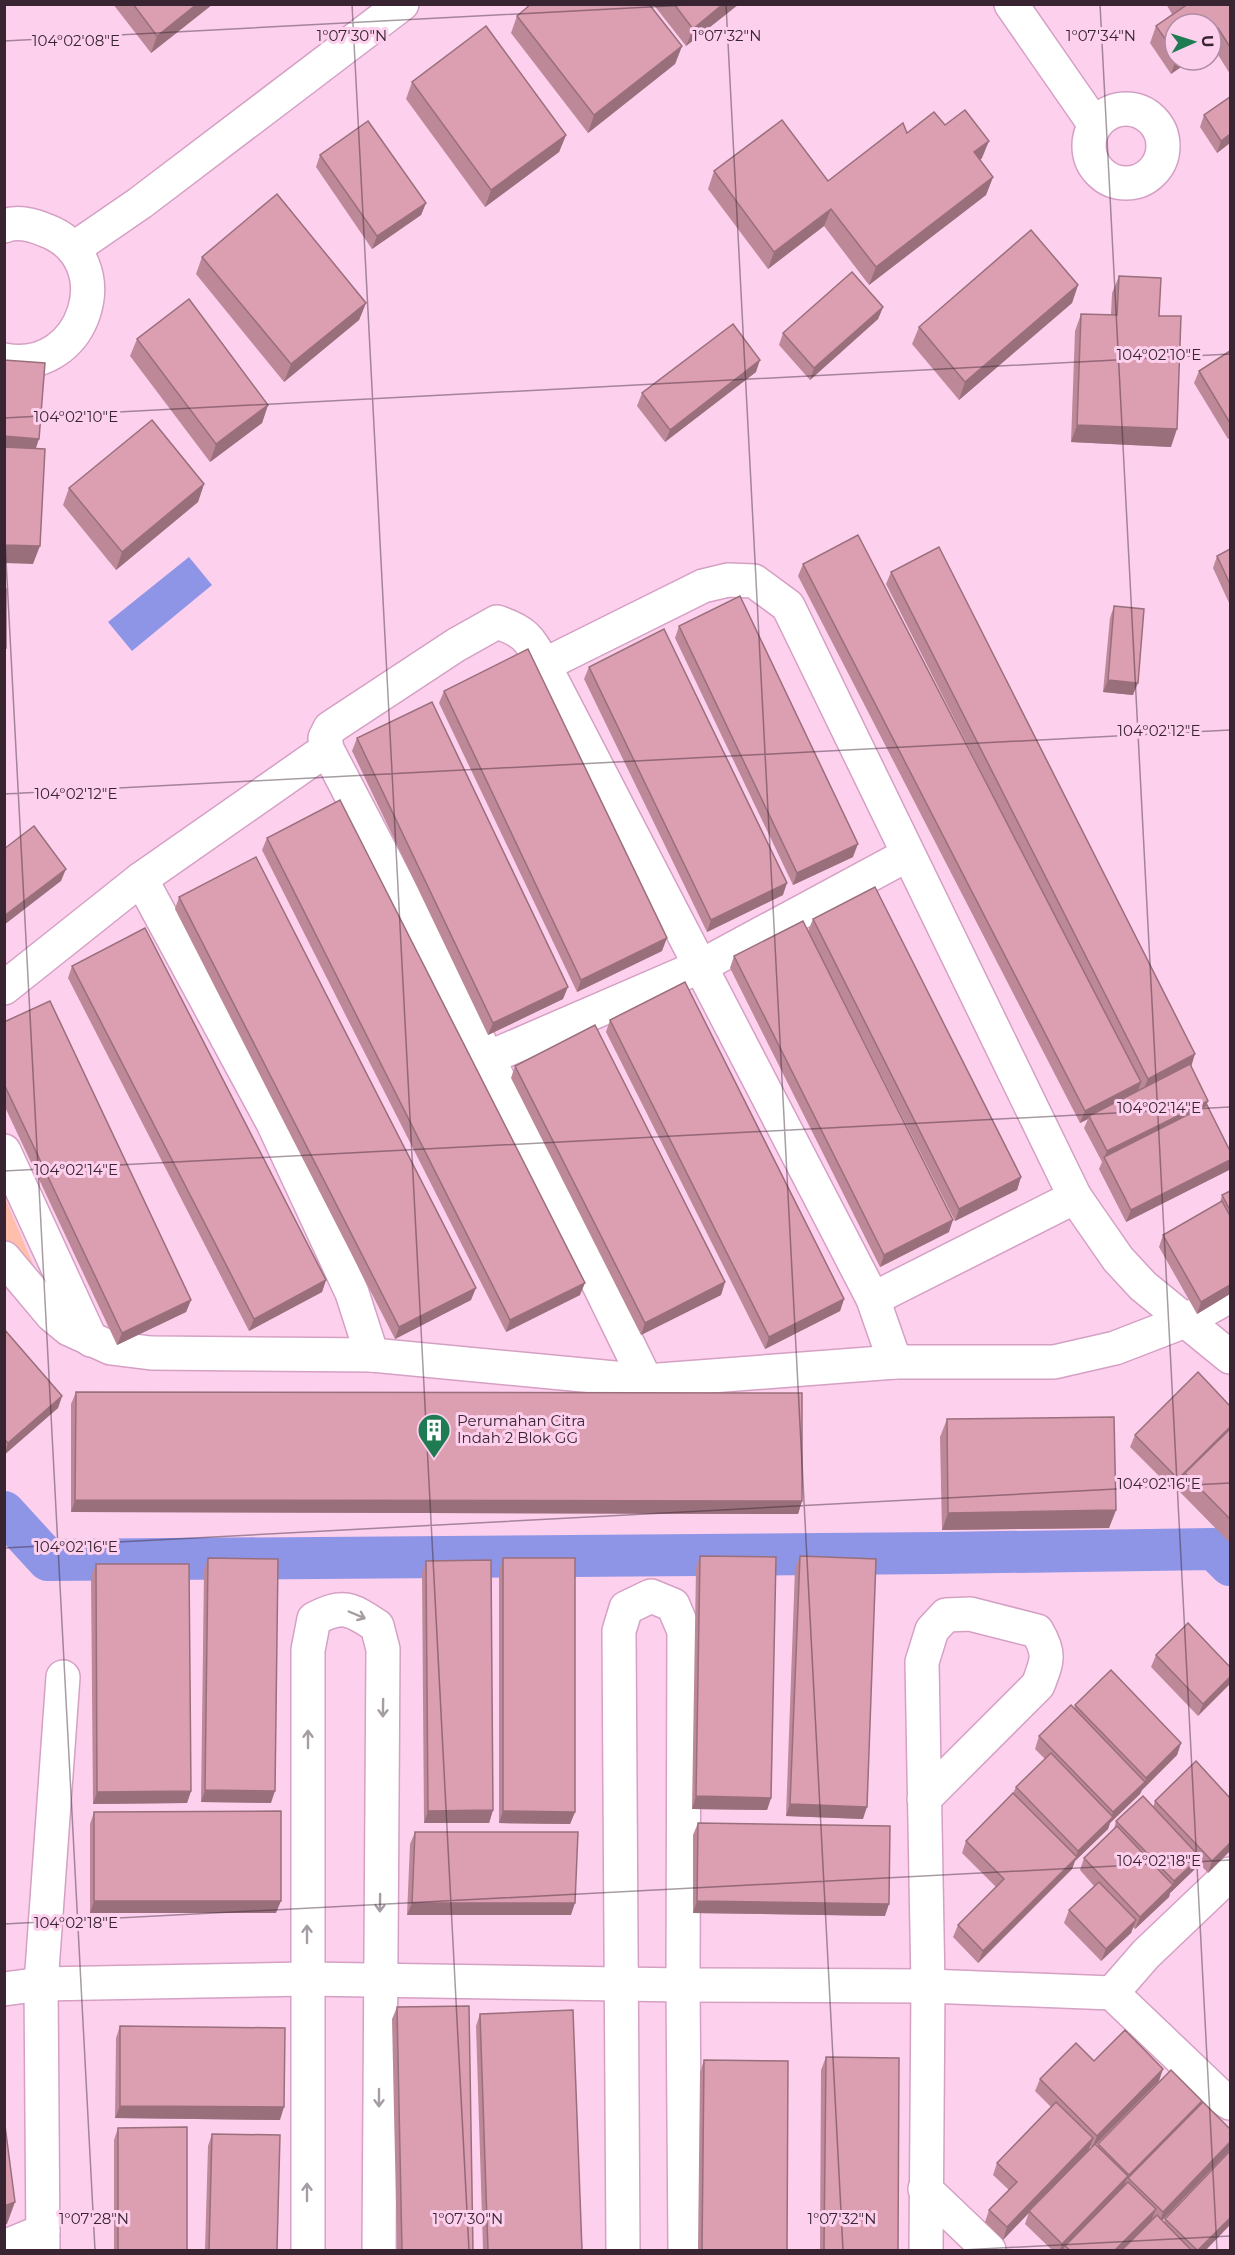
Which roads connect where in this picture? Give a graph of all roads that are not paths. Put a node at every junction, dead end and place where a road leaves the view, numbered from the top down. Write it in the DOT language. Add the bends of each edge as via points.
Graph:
graph roads {
  1 [pos="402,4"];
  2 [pos="1011,4"];
  3 [pos="1095,125"];
  4 [pos="4,226"];
  5 [pos="73,249"];
  6 [pos="4,360"];
  7 [pos="544,665"];
  8 [pos="327,749"];
  9 [pos="907,855"];
  10 [pos="141,879"];
  11 [pos="701,966"];
  12 [pos="4,988"];
  13 [pos="488,1058"];
  14 [pos="4,1151"];
  15 [pos="1075,1197"];
  16 [pos="4,1258"];
  17 [pos="1230,1296"];
  18 [pos="873,1299"];
  19 [pos="1185,1321"];
  20 [pos="91,1340"];
  21 [pos="372,1355"];
  22 [pos="1230,1357"];
  23 [pos="895,1362"];
  24 [pos="646,1380"];
  25 [pos="63,1677"];
  26 [pos="924,1799"];
  27 [pos="1230,1874"];
  28 [pos="307,1978"];
  29 [pos="380,1979"];
  30 [pos="621,1983"];
  31 [pos="41,1984"];
  32 [pos="683,1985"];
  33 [pos="928,1986"];
  34 [pos="4,1989"];
  35 [pos="1112,1993"];
  36 [pos="1230,2103"];
  37 [pos="925,2189"];
  38 [pos="43,2241"];
  39 [pos="4,2247"];
  40 [pos="308,2250"];
  41 [pos="379,2250"];
  42 [pos="623,2250"];
  43 [pos="685,2250"];
  44 [pos="926,2250"];
  45 [pos="989,2250"];
  1 -- 5 [label="street"];
  2 -- 3 [label="street"];
  4 -- 5 [label="street" via="33,225 56,233"];
  5 -- 6 [label="street" via="85,270 89,295 84,318 71,338 53,354 30,362"];
  7 -- 8 [label="street" via="529,639 516,628 497,622 330,728 325,738"];
  7 -- 9 [label="street" via="703,586 729,580 754,581 788,606"];
  7 -- 11 [label="street"];
  8 -- 10 [label="street"];
  8 -- 13 [label="street"];
  9 -- 11 [label="street"];
  9 -- 15 [label="street"];
  10 -- 12 [label="street"];
  10 -- 21 [label="street" via="273,1124 352,1293"];
  11 -- 13 [label="street"];
  11 -- 18 [label="street"];
  13 -- 24 [label="street"];
  14 -- 20 [label="street"];
  15 -- 18 [label="street"];
  15 -- 19 [label="street" via="1118,1259"];
  16 -- 20 [label="street" via="52,1315"];
  17 -- 19 [label="street"];
  18 -- 23 [label="street"];
  19 -- 22 [label="street"];
  19 -- 23 [label="street" via="1115,1348 1054,1362"];
  20 -- 21 [label="street" via="111,1348 152,1353"];
  21 -- 24 [label="street"];
  23 -- 24 [label="street"];
  25 -- 31 [label="street"];
  26 -- 26 [label="street" via="1038,1685 1047,1660 1046,1647 1037,1631 970,1614 946,1615 932,1630 922,1662"];
  26 -- 33 [label="street"];
  27 -- 35 [label="street" via="1146,1954"];
  28 -- 29 [label="street"];
  28 -- 29 [label="street, one-way" via="308,1650 314,1619 334,1608 357,1613 376,1626 383,1649"];
  28 -- 31 [label="street"];
  40 -- 28 [label="street, one-way"];
  29 -- 30 [label="street"];
  29 -- 41 [label="street, one-way"];
  30 -- 32 [label="street"];
  30 -- 32 [label="street" via="619,1631 626,1608 651,1596 673,1605 684,1631"];
  30 -- 42 [label="street"];
  31 -- 34 [label="street"];
  31 -- 38 [label="street"];
  32 -- 33 [label="street"];
  32 -- 43 [label="street"];
  33 -- 35 [label="street"];
  33 -- 37 [label="street"];
  35 -- 36 [label="street"];
  37 -- 44 [label="street"];
  37 -- 45 [label="street"];
  38 -- 39 [label="street"];
}
